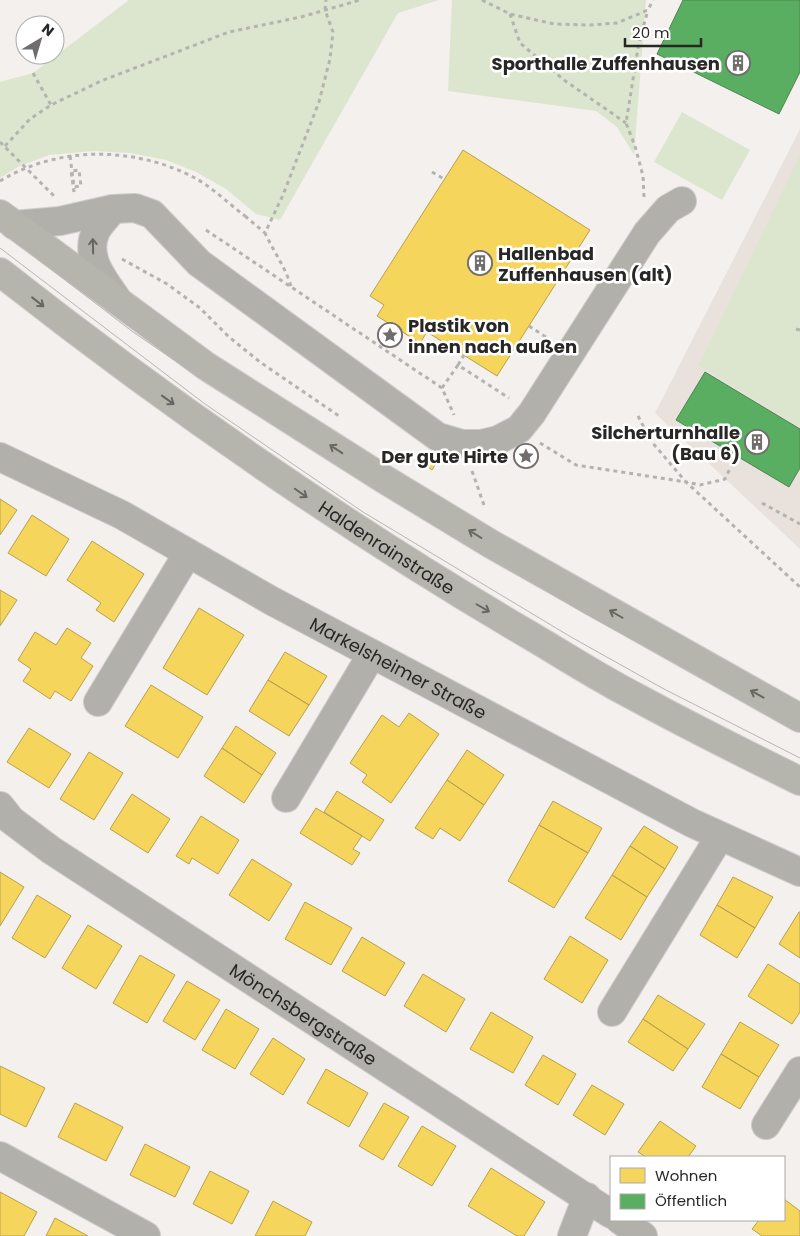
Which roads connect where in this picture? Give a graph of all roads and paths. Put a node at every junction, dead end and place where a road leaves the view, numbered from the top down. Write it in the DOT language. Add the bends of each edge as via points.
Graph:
graph roads {
  1 [pos="326,0"];
  2 [pos="360,0"];
  3 [pos="482,0"];
  4 [pos="653,0"];
  5 [pos="325,10"];
  6 [pos="648,10"];
  7 [pos="510,14"];
  8 [pos="33,73"];
  9 [pos="51,105"];
  10 [pos="626,123"];
  11 [pos="5,146"];
  12 [pos="70,156"];
  13 [pos="432,172"];
  14 [pos="444,179"];
  15 [pos="0,181"];
  16 [pos="75,197"];
  17 [pos="682,201"];
  18 [pos="113,209"];
  19 [pos="7,219"];
  20 [pos="652,228"];
  21 [pos="266,233"];
  22 [pos="118,256"];
  23 [pos="0,272"];
  24 [pos="291,287"];
  25 [pos="122,304"];
  26 [pos="529,326"];
  27 [pos="539,333"];
  28 [pos="464,355"];
  29 [pos="458,365"];
  30 [pos="442,388"];
  31 [pos="638,416"];
  32 [pos="343,419"];
  33 [pos="525,421"];
  34 [pos="462,444"];
  35 [pos="736,456"];
  36 [pos="0,457"];
  37 [pos="686,482"];
  38 [pos="762,503"];
  39 [pos="480,505"];
  40 [pos="485,508"];
  41 [pos="493,513"];
  42 [pos="800,524"];
  43 [pos="188,553"];
  44 [pos="800,588"];
  45 [pos="372,654"];
  46 [pos="98,702"];
  47 [pos="800,718"];
  48 [pos="800,781"];
  49 [pos="286,798"];
  50 [pos="0,806"];
  51 [pos="720,836"];
  52 [pos="800,872"];
  53 [pos="612,1012"];
  54 [pos="800,1071"];
  55 [pos="766,1125"];
  56 [pos="0,1156"];
  57 [pos="587,1197"];
  58 [pos="610,1213"];
  59 [pos="621,1221"];
  60 [pos="146,1236"];
  61 [pos="572,1236"];
  62 [pos="643,1236"];
  1 -- 5 [label="path"];
  2 -- 5 [label="path"];
  3 -- 7 [label="path"];
  4 -- 6 [label="path"];
  5 -- 9 [label="path" via="229,32 101,81"];
  5 -- 21 [label="path" via="333,32 319,102"];
  6 -- 7 [label="path" via="617,23 590,25 554,24"];
  6 -- 10 [label="path" via="639,42"];
  7 -- 10 [label="path" via="520,44 564,80"];
  8 -- 9 [label="path"];
  9 -- 11 [label="path" via="30,119"];
  10 -- 20 [label="path" via="643,176 644,216"];
  12 -- 15 [label="path, bridge" via="18,170"];
  12 -- 16 [label="path" via="71,164 72,171 74,187 81,186 79,170 71,171"];
  12 -- 21 [label="path, bridge" via="131,156 166,164 196,178"];
  13 -- 14 [label="path"];
  17 -- 20 [label="street" via="668,209"];
  18 -- 19 [label="street" via="35,224"];
  25 -- 18 [label="street, one-way" via="94,264 93,238"];
  18 -- 34 [label="street" via="134,208 152,214 207,269 438,437"];
  19 -- 25 [label="main road"];
  20 -- 33 [label="street"];
  21 -- 24 [label="path" via="286,270"];
  22 -- 32 [label="path" via="167,284 200,308 260,362"];
  23 -- 48 [label="main road, Haldenrainstraße, one-way" via="183,411 323,507 466,598 633,696"];
  47 -- 25 [label="main road, one-way" via="384,480 206,366"];
  26 -- 27 [label="path"];
  28 -- 29 [label="path"];
  29 -- 30 [label="path"];
  29 -- 33 [label="path"];
  31 -- 37 [label="path" via="651,440"];
  33 -- 34 [label="street" via="498,440"];
  33 -- 37 [label="path" via="576,465"];
  34 -- 40 [label="path"];
  35 -- 37 [label="path" via="725,479 700,485"];
  36 -- 43 [label="street, Markelsheimer Straße" via="122,515"];
  37 -- 44 [label="path"];
  38 -- 42 [label="path"];
  39 -- 40 [label="path"];
  40 -- 41 [label="path"];
  43 -- 45 [label="street, Markelsheimer Straße"];
  43 -- 46 [label="street"];
  45 -- 49 [label="street"];
  45 -- 51 [label="street, Markelsheimer Straße"];
  50 -- 57 [label="street, Mönchsbergstraße" via="11,820 51,850"];
  51 -- 52 [label="street, Markelsheimer Straße"];
  51 -- 53 [label="street"];
  54 -- 55 [label="street"];
  56 -- 60 [label="street"];
  57 -- 58 [label="street, Mönchsbergstraße"];
  57 -- 61 [label="street"];
  59 -- 62 [label="street"];
}
